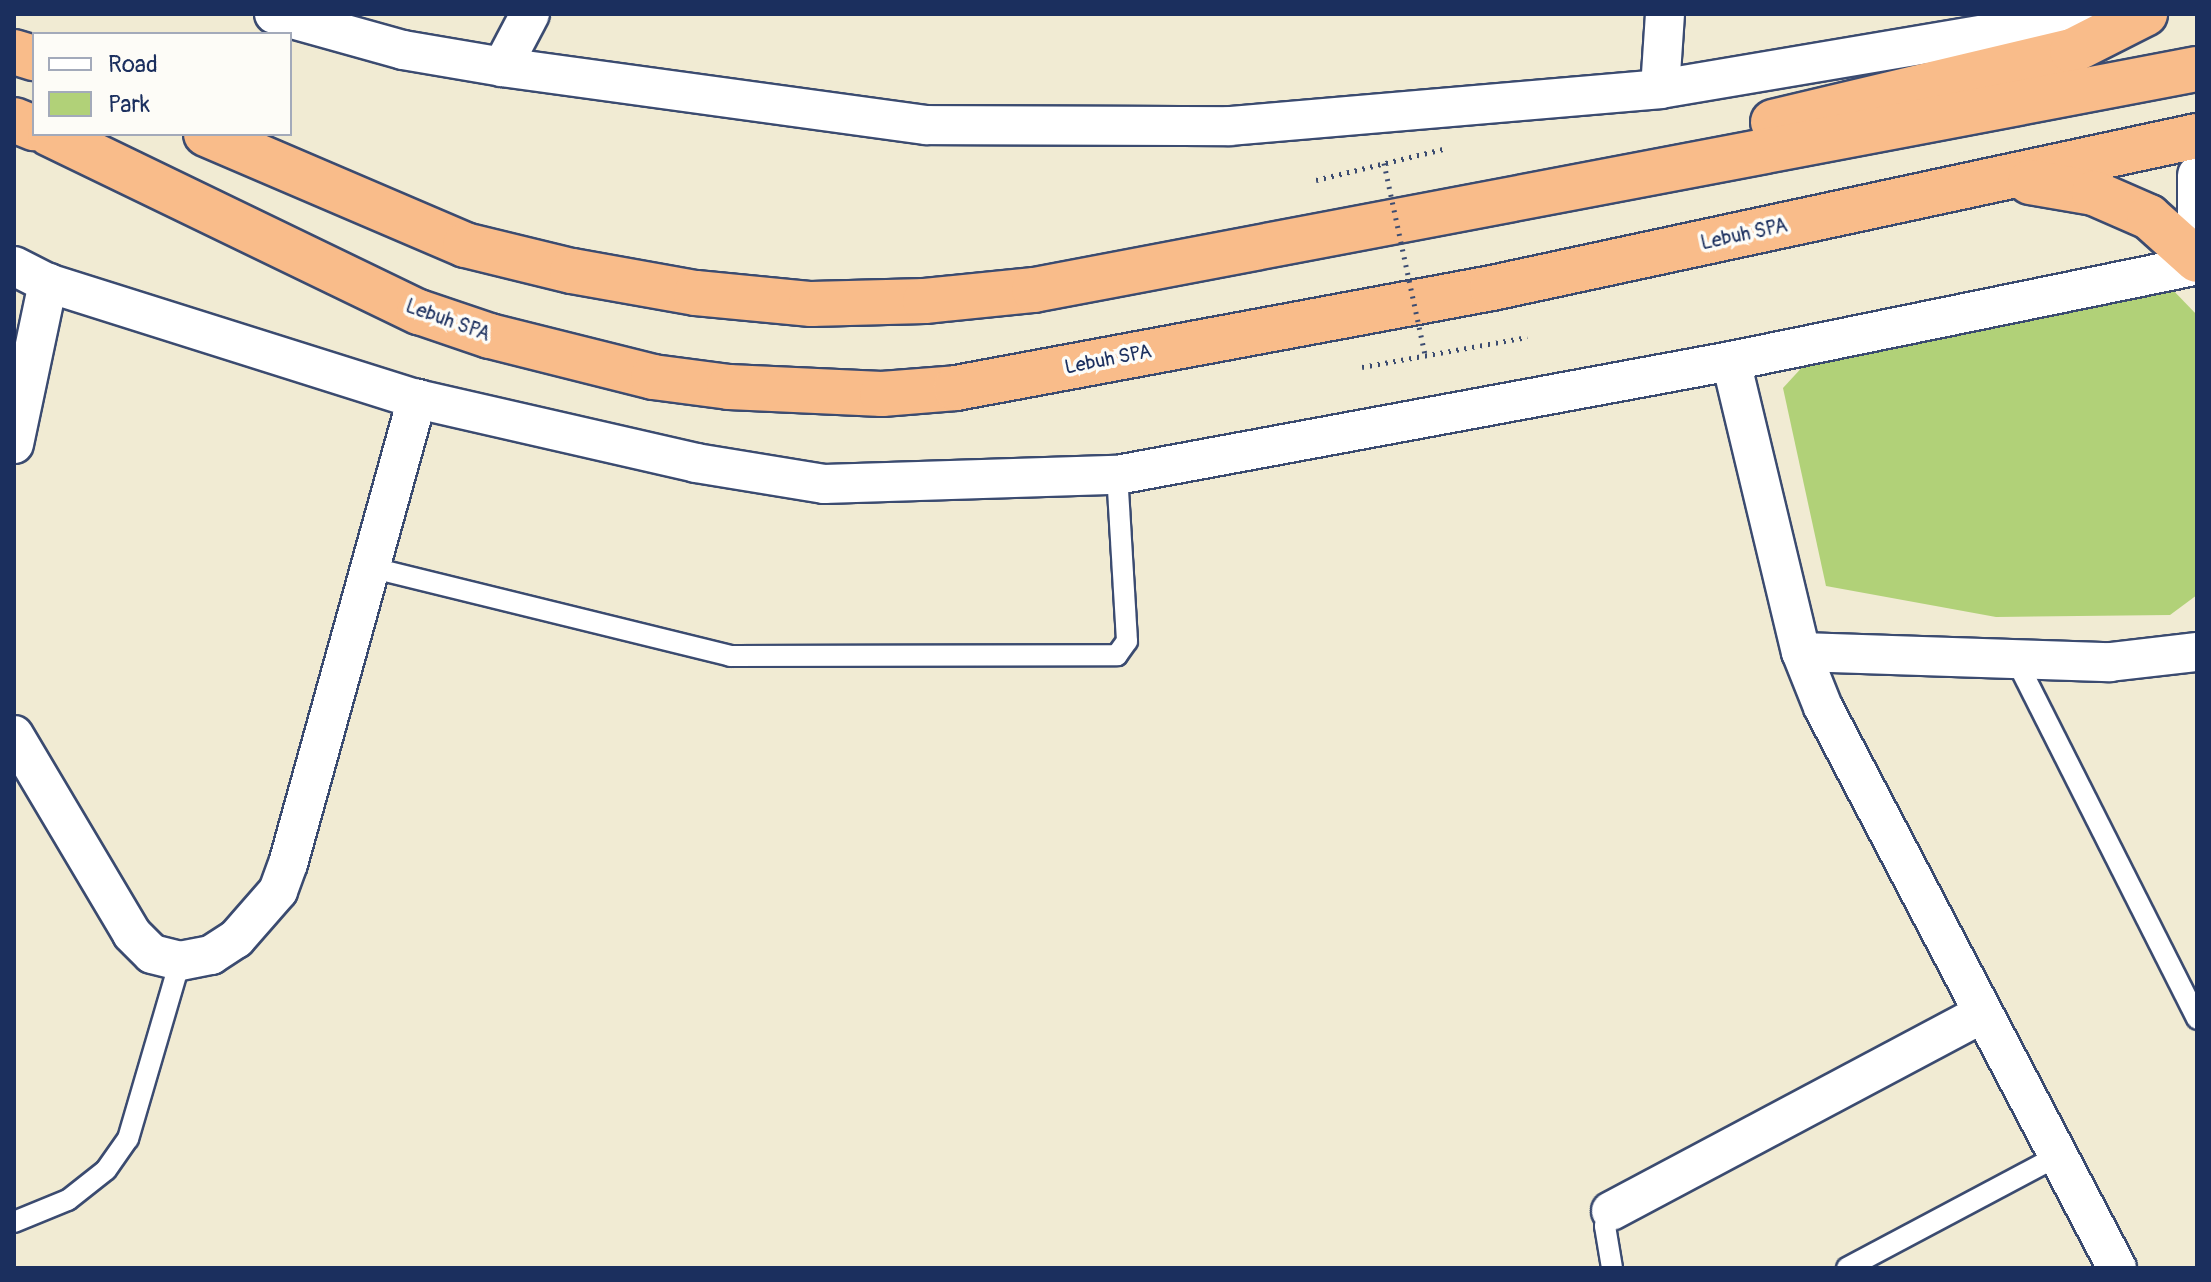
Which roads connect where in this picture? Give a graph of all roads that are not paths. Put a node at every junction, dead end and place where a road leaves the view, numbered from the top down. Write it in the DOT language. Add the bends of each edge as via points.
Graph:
graph roads {
  1 [pos="274,14"];
  2 [pos="530,14"];
  3 [pos="1665,14"];
  4 [pos="2104,14"];
  5 [pos="2145,14"];
  6 [pos="326,22"];
  7 [pos="502,67"];
  8 [pos="2197,69"];
  9 [pos="1660,89"];
  10 [pos="54,136"];
  11 [pos="211,136"];
  12 [pos="2197,136"];
  13 [pos="1705,161"];
  14 [pos="2197,175"];
  15 [pos="2007,178"];
  16 [pos="2197,226"];
  17 [pos="2197,263"];
  18 [pos="14,266"];
  19 [pos="48,283"];
  20 [pos="1731,361"];
  21 [pos="417,399"];
  22 [pos="14,444"];
  23 [pos="1117,475"];
  24 [pos="369,567"];
  25 [pos="1801,652"];
  26 [pos="2197,652"];
  27 [pos="2016,660"];
  28 [pos="14,735"];
  29 [pos="180,961"];
  30 [pos="1982,1014"];
  31 [pos="2197,1019"];
  32 [pos="2058,1156"];
  33 [pos="1611,1211"];
  34 [pos="14,1222"];
  35 [pos="1612,1268"];
  36 [pos="1847,1268"];
  37 [pos="2117,1268"];
  1 -- 6 [label="street"];
  2 -- 7 [label="street"];
  3 -- 9 [label="street"];
  4 -- 9 [label="street"];
  5 -- 13 [label="highway" via="2072,51 1775,122"];
  6 -- 7 [label="street"];
  7 -- 9 [label="street" via="926,125 1230,126"];
  8 -- 13 [label="highway"];
  10 -- 15 [label="highway, Lebuh SPA" via="419,312 490,336 653,377 729,387 882,394 956,388 1492,288"];
  11 -- 13 [label="highway" via="465,245 696,293 811,304 925,301 1034,290"];
  12 -- 15 [label="highway, Lebuh SPA"];
  14 -- 16 [label="street"];
  15 -- 17 [label="highway" via="2094,193 2149,217"];
  17 -- 20 [label="street"];
  18 -- 19 [label="street"];
  19 -- 21 [label="street"];
  19 -- 22 [label="street"];
  20 -- 23 [label="street"];
  20 -- 25 [label="street"];
  21 -- 23 [label="street" via="696,463 824,484"];
  21 -- 24 [label="street"];
  23 -- 24 [label="lane" via="1127,641 1117,655 730,656"];
  24 -- 29 [label="street" via="278,891 236,939 211,955"];
  25 -- 27 [label="street"];
  25 -- 30 [label="street" via="1850,761"];
  26 -- 27 [label="street" via="2110,662"];
  27 -- 31 [label="lane"];
  28 -- 29 [label="street" via="132,934 152,954"];
  29 -- 34 [label="lane" via="128,1139 106,1170 68,1200"];
  30 -- 32 [label="street"];
  30 -- 33 [label="street"];
  32 -- 36 [label="lane"];
  32 -- 37 [label="street"];
  33 -- 35 [label="lane" via="1605,1226"];
}
